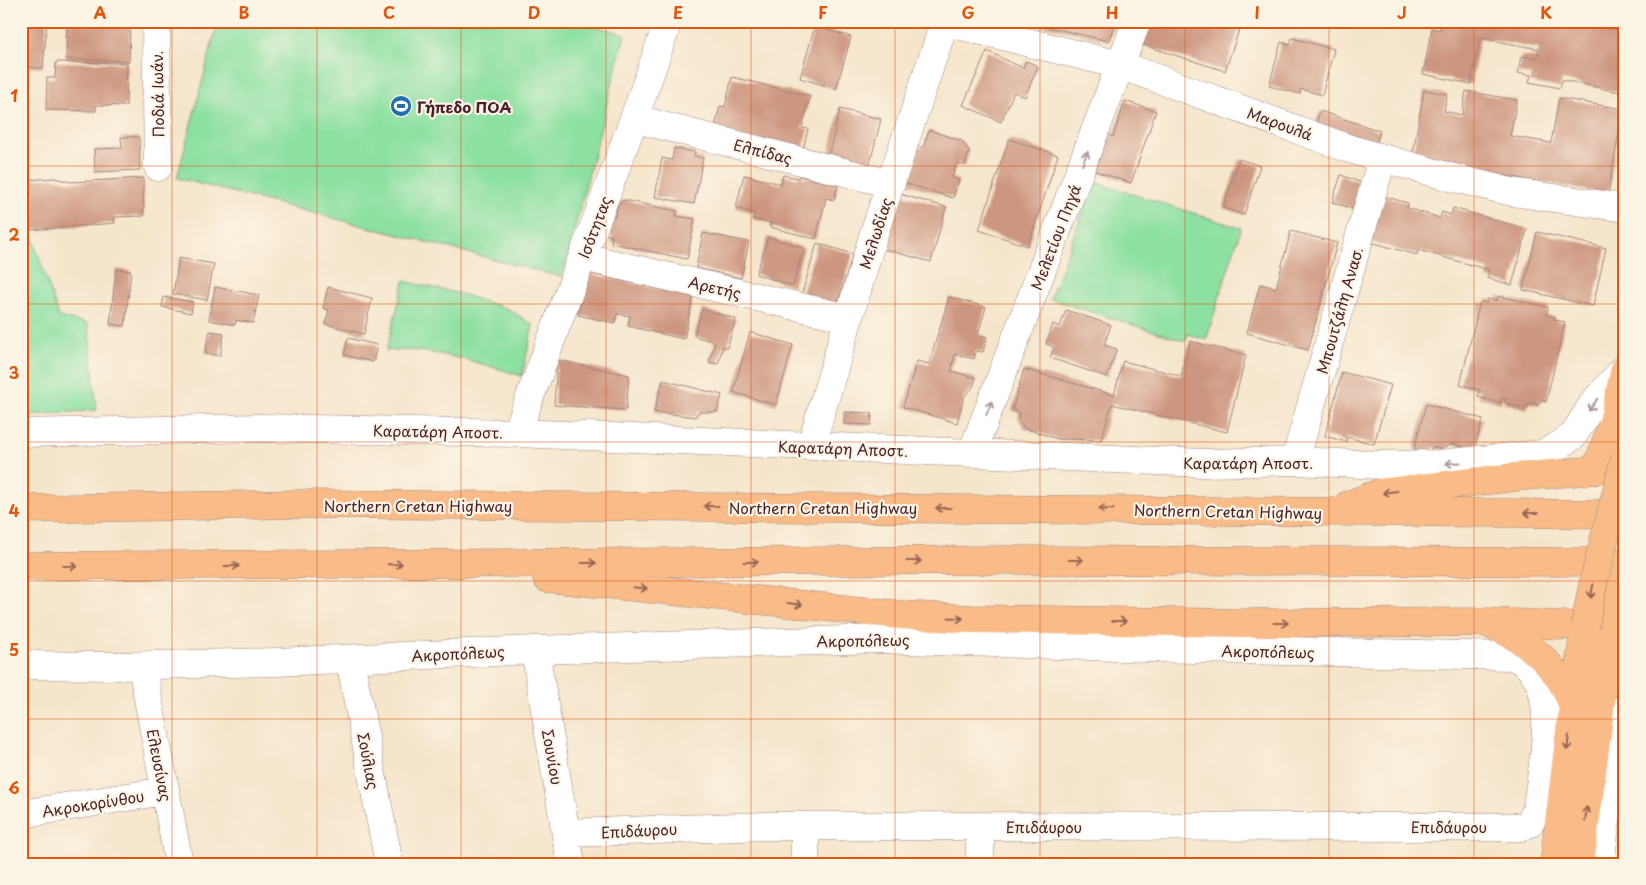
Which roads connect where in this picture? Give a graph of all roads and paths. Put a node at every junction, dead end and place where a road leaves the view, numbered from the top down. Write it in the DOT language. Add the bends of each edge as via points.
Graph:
graph roads {
  1 [pos="156,21"];
  2 [pos="668,21"];
  3 [pos="1137,21"];
  4 [pos="944,22"];
  5 [pos="1120,65"];
  6 [pos="636,119"];
  7 [pos="1382,158"];
  8 [pos="158,167"];
  9 [pos="891,184"];
  10 [pos="1625,208"];
  11 [pos="582,257"];
  12 [pos="848,318"];
  13 [pos="1625,368"];
  14 [pos="21,433"];
  15 [pos="517,433"];
  16 [pos="811,446"];
  17 [pos="972,453"];
  18 [pos="1625,458"];
  19 [pos="1296,461"];
  20 [pos="1625,469"];
  21 [pos="1596,470"];
  22 [pos="21,508"];
  23 [pos="1332,512"];
  24 [pos="1625,514"];
  25 [pos="1625,562"];
  26 [pos="453,564"];
  27 [pos="21,566"];
  28 [pos="1625,568"];
  29 [pos="1615,619"];
  30 [pos="1485,622"];
  31 [pos="1585,626"];
  32 [pos="535,650"];
  33 [pos="350,658"];
  34 [pos="21,665"];
  35 [pos="142,666"];
  36 [pos="1573,707"];
  37 [pos="1625,708"];
  38 [pos="165,791"];
  39 [pos="21,814"];
  40 [pos="805,826"];
  41 [pos="980,826"];
  42 [pos="1522,827"];
  43 [pos="566,833"];
  44 [pos="1574,863"];
  45 [pos="179,864"];
  46 [pos="389,864"];
  47 [pos="571,864"];
  48 [pos="805,864"];
  49 [pos="980,864"];
  1 -- 8 [label="street, Ποδιά Ιωάν."];
  2 -- 6 [label="street, Ισότητας"];
  3 -- 5 [label="street, Μελετίου Πηγά"];
  4 -- 5 [label="street, Μαρουλά"];
  4 -- 9 [label="street, Μελωδίας"];
  5 -- 7 [label="street, Μαρουλά"];
  17 -- 5 [label="street, Μελετίου Πηγά, one-way"];
  6 -- 9 [label="street, Ελπίδας"];
  6 -- 11 [label="street, Ισότητας"];
  7 -- 10 [label="street, Μαρουλά" via="1505,190"];
  7 -- 19 [label="street, Μπουτζάλη Ανασ."];
  9 -- 12 [label="street, Μελωδίας"];
  11 -- 12 [label="street, Αρετής"];
  11 -- 15 [label="street, Ισότητας"];
  12 -- 16 [label="street, Μελωδίας"];
  13 -- 19 [label="street, Καρατάρη Αποστ., one-way" via="1594,402 1573,436 1542,454 1439,464"];
  13 -- 21 [label="main road" via="1613,422"];
  14 -- 15 [label="street, Καρατάρη Αποστ." via="260,428"];
  15 -- 16 [label="street, Καρατάρη Αποστ."];
  16 -- 17 [label="street, Καρατάρη Αποστ."];
  17 -- 19 [label="street, Καρατάρη Αποστ." via="1204,464"];
  18 -- 31 [label="main road, one-way, bridge"];
  20 -- 21 [label="street"];
  21 -- 23 [label="main road, one-way" via="1379,493"];
  23 -- 22 [label="main road, Northern Cretan Highway, one-way" via="321,504"];
  24 -- 23 [label="main road, Northern Cretan Highway, one-way"];
  26 -- 25 [label="main road, one-way" via="1066,560"];
  27 -- 26 [label="main road, one-way"];
  26 -- 30 [label="main road, one-way" via="600,584 891,614 972,619"];
  28 -- 29 [label="main road"];
  29 -- 31 [label="main road"];
  44 -- 29 [label="main road, one-way"];
  30 -- 31 [label="main road"];
  30 -- 36 [label="main road" via="1513,634 1535,651 1564,685"];
  31 -- 36 [label="main road"];
  32 -- 33 [label="street, Ακροπόλεως"];
  32 -- 42 [label="street, Ακροπόλεως" via="911,639 1511,656 1525,662 1534,673 1547,707 1537,808 1530,823"];
  32 -- 43 [label="street, Σουνίου"];
  33 -- 35 [label="street, Ακροπόλεως"];
  33 -- 46 [label="street, Σούλιας"];
  34 -- 35 [label="street, Ακροπόλεως"];
  35 -- 38 [label="street, Ελευσίνας"];
  36 -- 44 [label="main road, one-way"];
  37 -- 44 [label="street" via="1611,783"];
  38 -- 39 [label="street, Ακροκορίνθου"];
  38 -- 45 [label="street, Ελευσίνας"];
  40 -- 41 [label="street, Επιδάυρου"];
  40 -- 43 [label="street, Επιδάυρου"];
  40 -- 48 [label="street"];
  41 -- 42 [label="street, Επιδάυρου"];
  41 -- 49 [label="street"];
  43 -- 47 [label="street, Σουνίου"];
}
